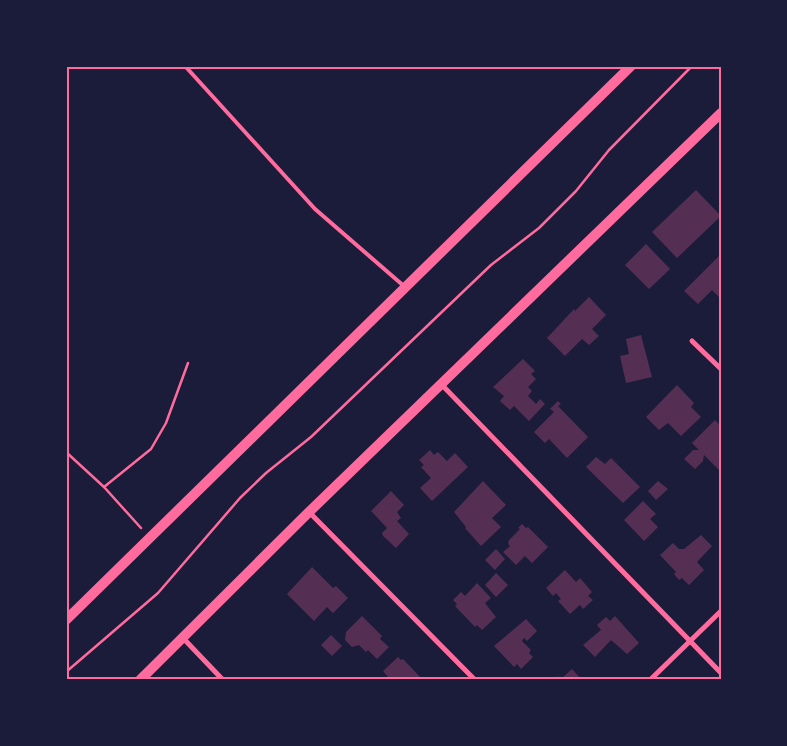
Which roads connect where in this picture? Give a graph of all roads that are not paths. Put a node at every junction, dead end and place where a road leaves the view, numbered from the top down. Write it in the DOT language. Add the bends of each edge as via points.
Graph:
graph roads {
  1 [pos="186,66"];
  2 [pos="631,66"];
  3 [pos="721,113"];
  4 [pos="407,289"];
  5 [pos="692,341"];
  6 [pos="721,369"];
  7 [pos="441,384"];
  8 [pos="309,512"];
  9 [pos="721,611"];
  10 [pos="66,620"];
  11 [pos="182,637"];
  12 [pos="690,640"];
  13 [pos="721,673"];
  14 [pos="140,680"];
  15 [pos="223,680"];
  16 [pos="475,680"];
  17 [pos="650,680"];
  1 -- 4 [label="lane" via="315,209"];
  2 -- 4 [label="main road"];
  3 -- 7 [label="main road"];
  4 -- 10 [label="main road" via="266,422"];
  5 -- 6 [label="street"];
  7 -- 8 [label="main road"];
  7 -- 12 [label="street"];
  8 -- 11 [label="main road"];
  8 -- 16 [label="street"];
  9 -- 12 [label="street"];
  11 -- 14 [label="main road"];
  11 -- 15 [label="street"];
  12 -- 13 [label="street"];
  12 -- 17 [label="street"];
}
